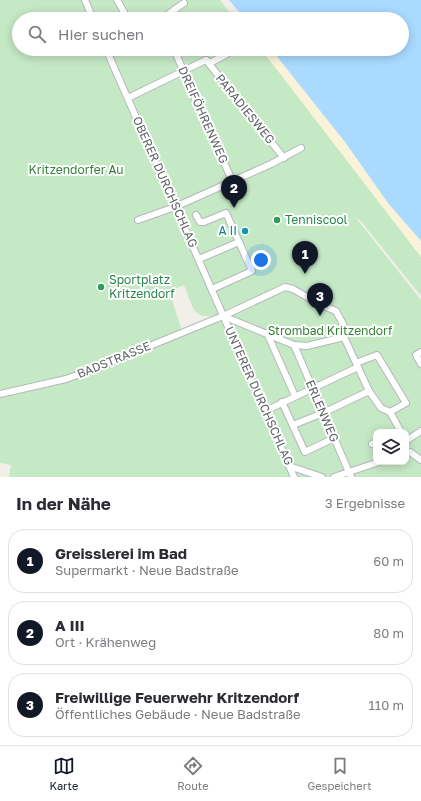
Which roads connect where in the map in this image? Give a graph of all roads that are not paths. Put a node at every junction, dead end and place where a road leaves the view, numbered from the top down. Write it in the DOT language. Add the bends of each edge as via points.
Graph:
graph roads {
  1 [pos="85,0"];
  2 [pos="117,0"];
  3 [pos="184,3"];
  4 [pos="90,12"];
  5 [pos="124,12"];
  6 [pos="171,12"];
  7 [pos="110,56"];
  8 [pos="177,56"];
  9 [pos="223,56"];
  10 [pos="206,60"];
  11 [pos="184,71"];
  12 [pos="128,98"];
  13 [pos="302,148"];
  14 [pos="284,158"];
  15 [pos="232,180"];
  16 [pos="176,207"];
  17 [pos="196,215"];
  18 [pos="138,220"];
  19 [pos="239,242"];
  20 [pos="199,259"];
  21 [pos="212,289"];
  22 [pos="224,316"];
  23 [pos="266,333"];
  24 [pos="344,337"];
  25 [pos="294,345"];
  26 [pos="419,354"];
  27 [pos="421,364"];
  28 [pos="357,365"];
  29 [pos="312,388"];
  30 [pos="368,391"];
  31 [pos="0,394"];
  32 [pos="295,396"];
  33 [pos="282,402"];
  34 [pos="265,411"];
  35 [pos="390,412"];
  36 [pos="323,413"];
  37 [pos="293,425"];
  38 [pos="399,429"];
  39 [pos="421,431"];
  40 [pos="334,438"];
  41 [pos="409,440"];
  42 [pos="409,453"];
  43 [pos="421,460"];
  44 [pos="373,465"];
  45 [pos="289,466"];
  46 [pos="350,475"];
  47 [pos="294,477"];
  48 [pos="322,477"];
  49 [pos="334,477"];
  1 -- 4 [label="street"];
  2 -- 5 [label="street"];
  3 -- 6 [label="street"];
  7 -- 12 [label="street, OBERER DURCHSCHLAG"];
  8 -- 11 [label="street, DREIFÖHRENWEG"];
  9 -- 10 [label="street" via="210,63"];
  10 -- 11 [label="street"];
  10 -- 14 [label="street, PARADIESWEG"];
  11 -- 12 [label="street"];
  11 -- 15 [label="street, DREIFÖHRENWEG"];
  12 -- 16 [label="street, OBERER DURCHSCHLAG"];
  13 -- 14 [label="street"];
  14 -- 15 [label="street"];
  15 -- 16 [label="street"];
  16 -- 18 [label="street"];
  16 -- 20 [label="street, OBERER DURCHSCHLAG"];
  17 -- 19 [label="street" via="200,222 204,222 226,213"];
  19 -- 20 [label="street"];
  19 -- 21 [label="street" via="252,271"];
  20 -- 21 [label="street, OBERER DURCHSCHLAG"];
  21 -- 22 [label="street, OBERER DURCHSCHLAG"];
  22 -- 23 [label="street"];
  22 -- 24 [label="street, BADSTRASSE" via="285,287 294,289 336,311 343,324"];
  22 -- 31 [label="street, BADSTRASSE" via="66,379"];
  22 -- 34 [label="street, UNTERER DURCHSCHLAG"];
  23 -- 25 [label="street"];
  23 -- 32 [label="street"];
  24 -- 25 [label="street" via="307,346"];
  24 -- 28 [label="street"];
  25 -- 29 [label="street, ERLENWEG"];
  26 -- 27 [label="street"];
  28 -- 29 [label="street"];
  28 -- 30 [label="street"];
  28 -- 35 [label="street" via="377,355 406,403"];
  29 -- 32 [label="street"];
  29 -- 36 [label="street, ERLENWEG"];
  30 -- 35 [label="street" via="381,408"];
  30 -- 36 [label="street"];
  32 -- 33 [label="street"];
  33 -- 34 [label="street"];
  33 -- 37 [label="street"];
  34 -- 45 [label="street, UNTERER DURCHSCHLAG"];
  35 -- 38 [label="street"];
  36 -- 37 [label="street"];
  36 -- 40 [label="street, ERLENWEG"];
  37 -- 40 [label="street" via="305,452"];
  39 -- 41 [label="street"];
  40 -- 46 [label="street, ERLENWEG"];
  42 -- 43 [label="street"];
  44 -- 46 [label="street"];
  45 -- 47 [label="street, UNTERER DURCHSCHLAG"];
  45 -- 48 [label="street"];
  46 -- 49 [label="street"];
}
